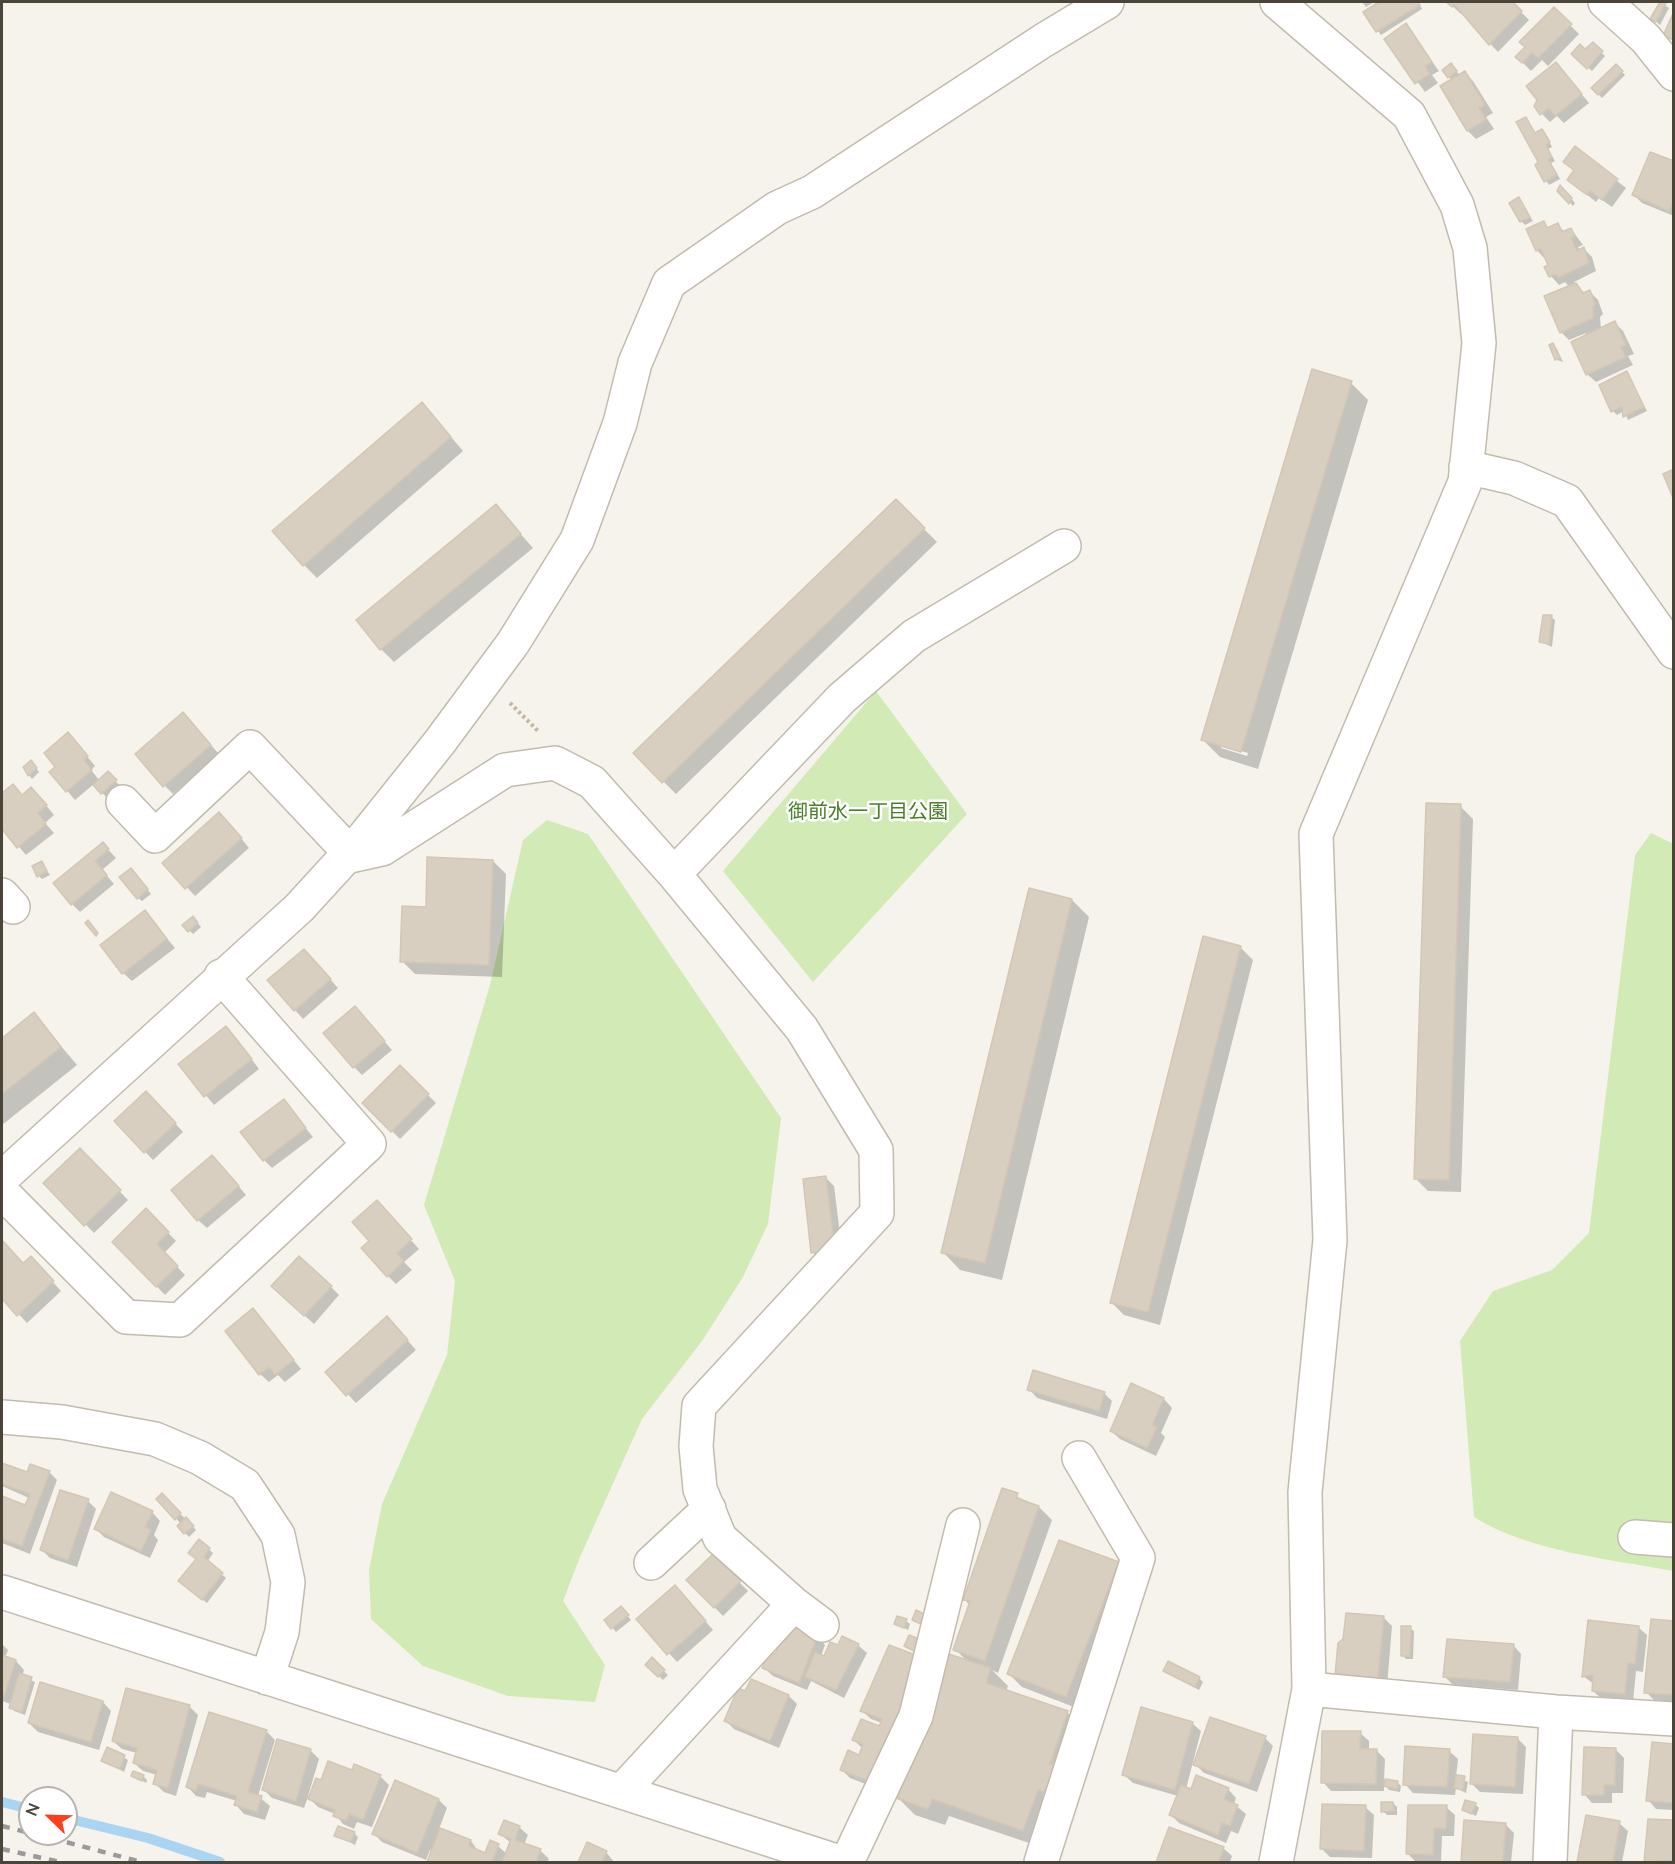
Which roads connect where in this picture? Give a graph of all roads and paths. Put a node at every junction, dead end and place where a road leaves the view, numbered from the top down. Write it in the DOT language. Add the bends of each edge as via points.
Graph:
graph roads {
  1 [pos="1107,2"];
  2 [pos="1277,2"];
  3 [pos="1605,2"];
  4 [pos="1674,74"];
  5 [pos="1466,467"];
  6 [pos="1064,546"];
  7 [pos="1674,652"];
  8 [pos="486,679"];
  9 [pos="555,763"];
  10 [pos="123,802"];
  11 [pos="348,855"];
  12 [pos="674,874"];
  13 [pos="221,976"];
  14 [pos="2,1178"];
  15 [pos="2,1192"];
  16 [pos="2,1417"];
  17 [pos="1079,1458"];
  18 [pos="709,1509"];
  19 [pos="963,1525"];
  20 [pos="1635,1537"];
  21 [pos="1674,1540"];
  22 [pos="651,1563"];
  23 [pos="2,1592"];
  24 [pos="794,1604"];
  25 [pos="822,1625"];
  26 [pos="267,1678"];
  27 [pos="1309,1689"];
  28 [pos="1556,1712"];
  29 [pos="1674,1719"];
  30 [pos="622,1791"];
  31 [pos="838,1863"];
  32 [pos="848,1863"];
  33 [pos="1041,1863"];
  34 [pos="1275,1863"];
  35 [pos="1550,1863"];
  1 -- 8 [label="street" via="812,192 777,208 669,283 635,363 620,423 577,540"];
  2 -- 5 [label="street" via="1409,115 1457,205 1470,248 1479,343"];
  3 -- 4 [label="street" via="1646,39"];
  5 -- 7 [label="street" via="1514,478 1568,501"];
  5 -- 27 [label="street" via="1465,482 1316,834 1330,1240 1305,1492"];
  6 -- 12 [label="street" via="914,636 842,698"];
  8 -- 9 [label="path" via="552,745"];
  8 -- 11 [label="street" via="440,743"];
  9 -- 11 [label="street" via="505,770 382,849"];
  9 -- 12 [label="street" via="592,782"];
  10 -- 11 [label="street" via="155,836 250,747"];
  11 -- 13 [label="street" via="299,908"];
  12 -- 18 [label="street" via="802,1029 876,1150 877,1213 699,1406 696,1446 700,1488"];
  13 -- 14 [label="street"];
  13 -- 15 [label="street" via="369,1144 180,1320 126,1317"];
  16 -- 26 [label="street" via="62,1422 155,1438 200,1458 245,1485 278,1535 288,1582 282,1632"];
  17 -- 33 [label="street" via="1138,1558"];
  18 -- 22 [label="street"];
  18 -- 24 [label="street" via="720,1538"];
  19 -- 32 [label="street" via="916,1716"];
  20 -- 21 [label="street"];
  23 -- 26 [label="street"];
  24 -- 25 [label="street"];
  24 -- 30 [label="street"];
  26 -- 30 [label="street"];
  27 -- 28 [label="street"];
  27 -- 34 [label="street"];
  28 -- 29 [label="street"];
  28 -- 35 [label="street"];
  30 -- 31 [label="street"];
}
